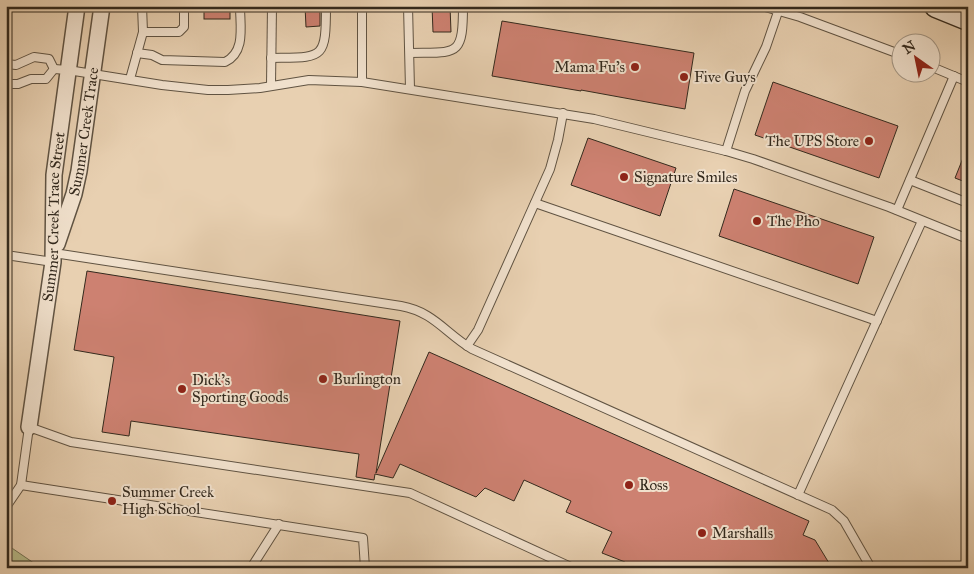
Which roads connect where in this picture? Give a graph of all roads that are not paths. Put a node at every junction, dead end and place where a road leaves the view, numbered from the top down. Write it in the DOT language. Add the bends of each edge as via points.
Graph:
graph roads {
  1 [pos="77,6"];
  2 [pos="102,6"];
  3 [pos="142,6"];
  4 [pos="184,6"];
  5 [pos="240,6"];
  6 [pos="272,6"];
  7 [pos="326,6"];
  8 [pos="362,6"];
  9 [pos="408,6"];
  10 [pos="463,6"];
  11 [pos="762,6"];
  12 [pos="936,6"];
  13 [pos="779,9"];
  14 [pos="968,19"];
  15 [pos="143,32"];
  16 [pos="892,51"];
  17 [pos="137,53"];
  18 [pos="410,53"];
  19 [pos="271,58"];
  20 [pos="6,64"];
  21 [pos="61,69"];
  22 [pos="942,71"];
  23 [pos="93,74"];
  24 [pos="954,76"];
  25 [pos="130,79"];
  26 [pos="362,82"];
  27 [pos="968,82"];
  28 [pos="6,84"];
  29 [pos="271,85"];
  30 [pos="410,89"];
  31 [pos="563,114"];
  32 [pos="726,151"];
  33 [pos="910,180"];
  34 [pos="535,203"];
  35 [pos="968,203"];
  36 [pos="897,210"];
  37 [pos="922,221"];
  38 [pos="968,240"];
  39 [pos="6,256"];
  40 [pos="54,257"];
  41 [pos="877,321"];
  42 [pos="467,346"];
  43 [pos="30,427"];
  44 [pos="21,485"];
  45 [pos="798,495"];
  46 [pos="6,507"];
  47 [pos="279,524"];
  48 [pos="251,568"];
  49 [pos="365,568"];
  50 [pos="572,568"];
  51 [pos="871,568"];
  1 -- 21 [label="street, Summer Creek Trace Street"];
  2 -- 23 [label="street, Summer Creek Trace"];
  3 -- 15 [label="lane"];
  4 -- 15 [label="lane" via="184,27 179,32"];
  5 -- 17 [label="lane" via="240,42 237,52 225,62 162,60"];
  6 -- 19 [label="lane"];
  7 -- 19 [label="lane" via="326,38 317,54"];
  8 -- 26 [label="lane"];
  9 -- 18 [label="lane"];
  10 -- 18 [label="lane" via="463,33 455,49"];
  11 -- 13 [label="lane"];
  12 -- 14 [label="main road"];
  13 -- 16 [label="lane"];
  13 -- 32 [label="lane" via="766,47 745,91"];
  15 -- 17 [label="lane"];
  17 -- 25 [label="lane"];
  18 -- 30 [label="lane"];
  19 -- 29 [label="lane"];
  20 -- 21 [label="lane" via="34,57 49,59"];
  21 -- 23 [label="lane"];
  21 -- 28 [label="lane" via="46,79 31,78 18,84"];
  21 -- 40 [label="street, Summer Creek Trace Street" via="53,201"];
  22 -- 24 [label="lane"];
  23 -- 25 [label="lane"];
  23 -- 40 [label="street, Summer Creek Trace" via="74,194"];
  24 -- 27 [label="lane"];
  24 -- 33 [label="lane"];
  25 -- 29 [label="lane" via="208,90"];
  26 -- 29 [label="lane" via="309,80"];
  26 -- 30 [label="lane"];
  30 -- 31 [label="lane"];
  31 -- 32 [label="lane"];
  31 -- 34 [label="lane" via="555,153"];
  32 -- 36 [label="lane"];
  33 -- 35 [label="lane"];
  33 -- 36 [label="lane"];
  34 -- 41 [label="lane"];
  34 -- 42 [label="lane" via="478,330"];
  36 -- 37 [label="lane"];
  37 -- 38 [label="lane"];
  37 -- 41 [label="lane"];
  39 -- 40 [label="lane"];
  40 -- 42 [label="lane" via="413,308 431,317"];
  40 -- 43 [label="street, Summer Creek Trace Street"];
  41 -- 45 [label="lane"];
  42 -- 45 [label="lane"];
  43 -- 44 [label="lane"];
  43 -- 50 [label="lane" via="71,442 410,493"];
  44 -- 46 [label="lane"];
  44 -- 47 [label="lane"];
  45 -- 51 [label="lane" via="839,516"];
  47 -- 48 [label="lane"];
  47 -- 49 [label="lane" via="363,538"];
}
